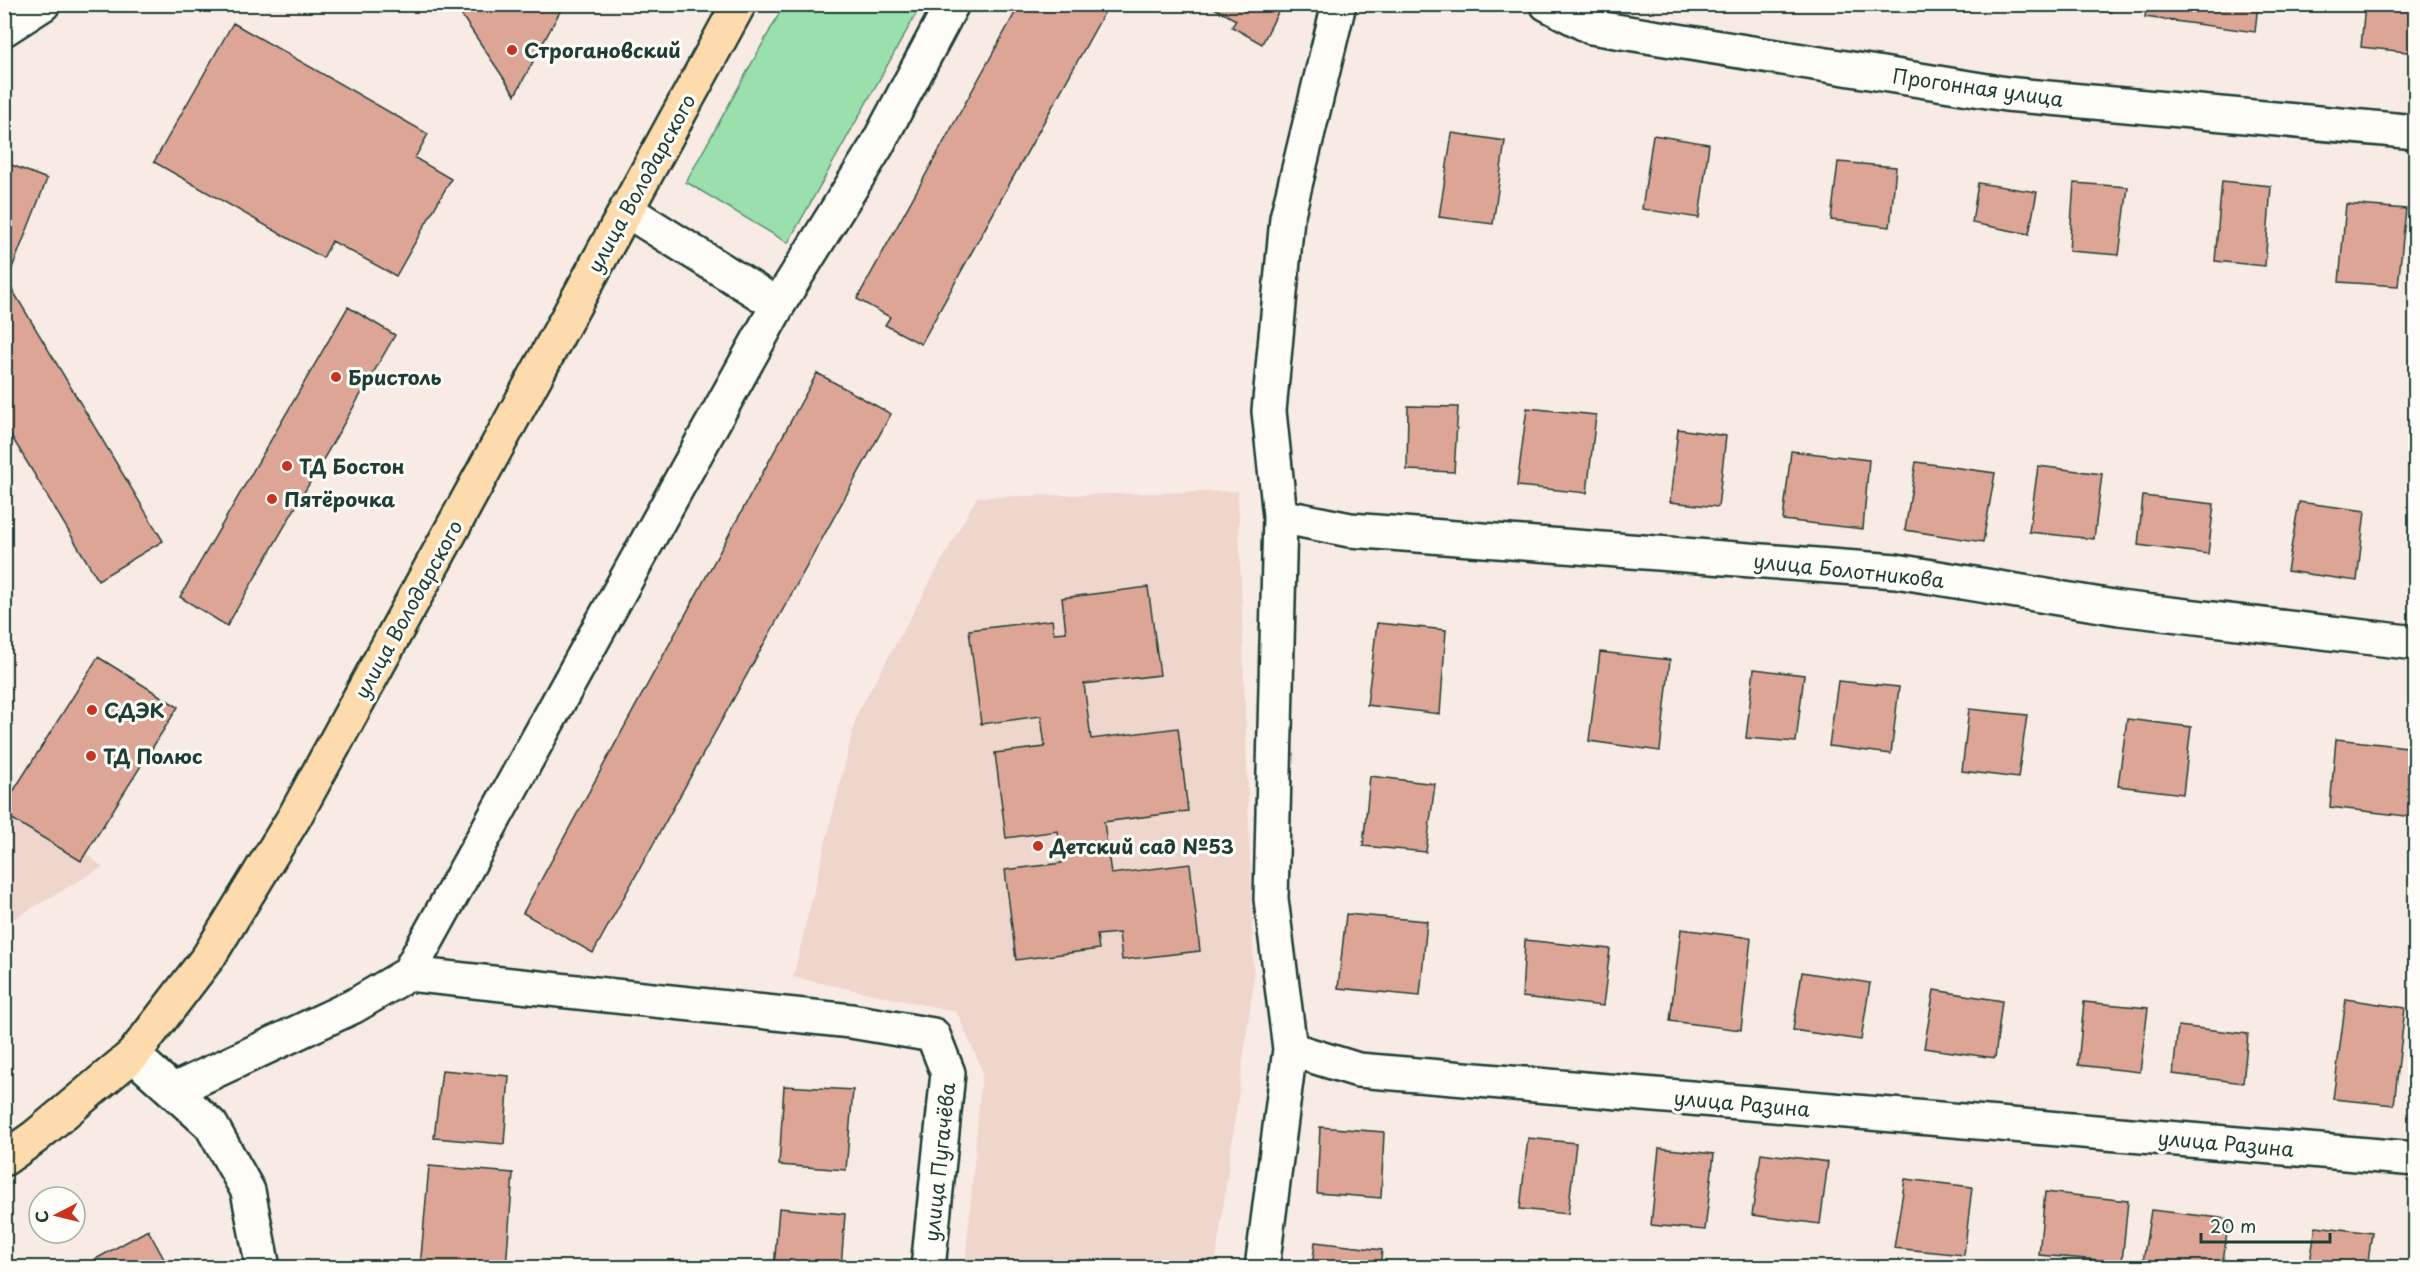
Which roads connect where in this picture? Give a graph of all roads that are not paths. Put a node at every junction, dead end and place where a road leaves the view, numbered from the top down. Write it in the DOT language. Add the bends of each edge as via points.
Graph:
graph roads {
  1 [pos="43,4"];
  2 [pos="740,4"];
  3 [pos="952,4"];
  4 [pos="1340,4"];
  5 [pos="1547,4"];
  6 [pos="4,29"];
  7 [pos="2415,132"];
  8 [pos="626,210"];
  9 [pos="778,305"];
  10 [pos="1280,516"];
  11 [pos="2415,643"];
  12 [pos="408,974"];
  13 [pos="1290,1049"];
  14 [pos="133,1055"];
  15 [pos="174,1090"];
  16 [pos="2415,1159"];
  17 [pos="4,1160"];
  18 [pos="263,1268"];
  19 [pos="928,1268"];
  20 [pos="1262,1268"];
  1 -- 6 [label="street"];
  2 -- 8 [label="main road, улица Володарского"];
  3 -- 9 [label="street" via="876,147"];
  4 -- 10 [label="street" via="1287,218 1269,411"];
  5 -- 7 [label="street, Прогонная улица" via="1591,27 2006,94"];
  8 -- 9 [label="street"];
  8 -- 14 [label="main road, улица Володарского" via="295,816 208,956"];
  9 -- 12 [label="street"];
  10 -- 11 [label="street, улица Болотникова" via="1350,530 1896,571 2120,608"];
  10 -- 13 [label="street" via="1271,899"];
  12 -- 15 [label="street" via="354,1005"];
  12 -- 19 [label="street, улица Пугачёва" via="851,1021 933,1035 948,1073"];
  13 -- 16 [label="street, улица Разина" via="1358,1070"];
  13 -- 20 [label="street"];
  14 -- 15 [label="street"];
  14 -- 17 [label="main road, улица Володарского"];
  15 -- 18 [label="street" via="211,1125 248,1191"];
}
